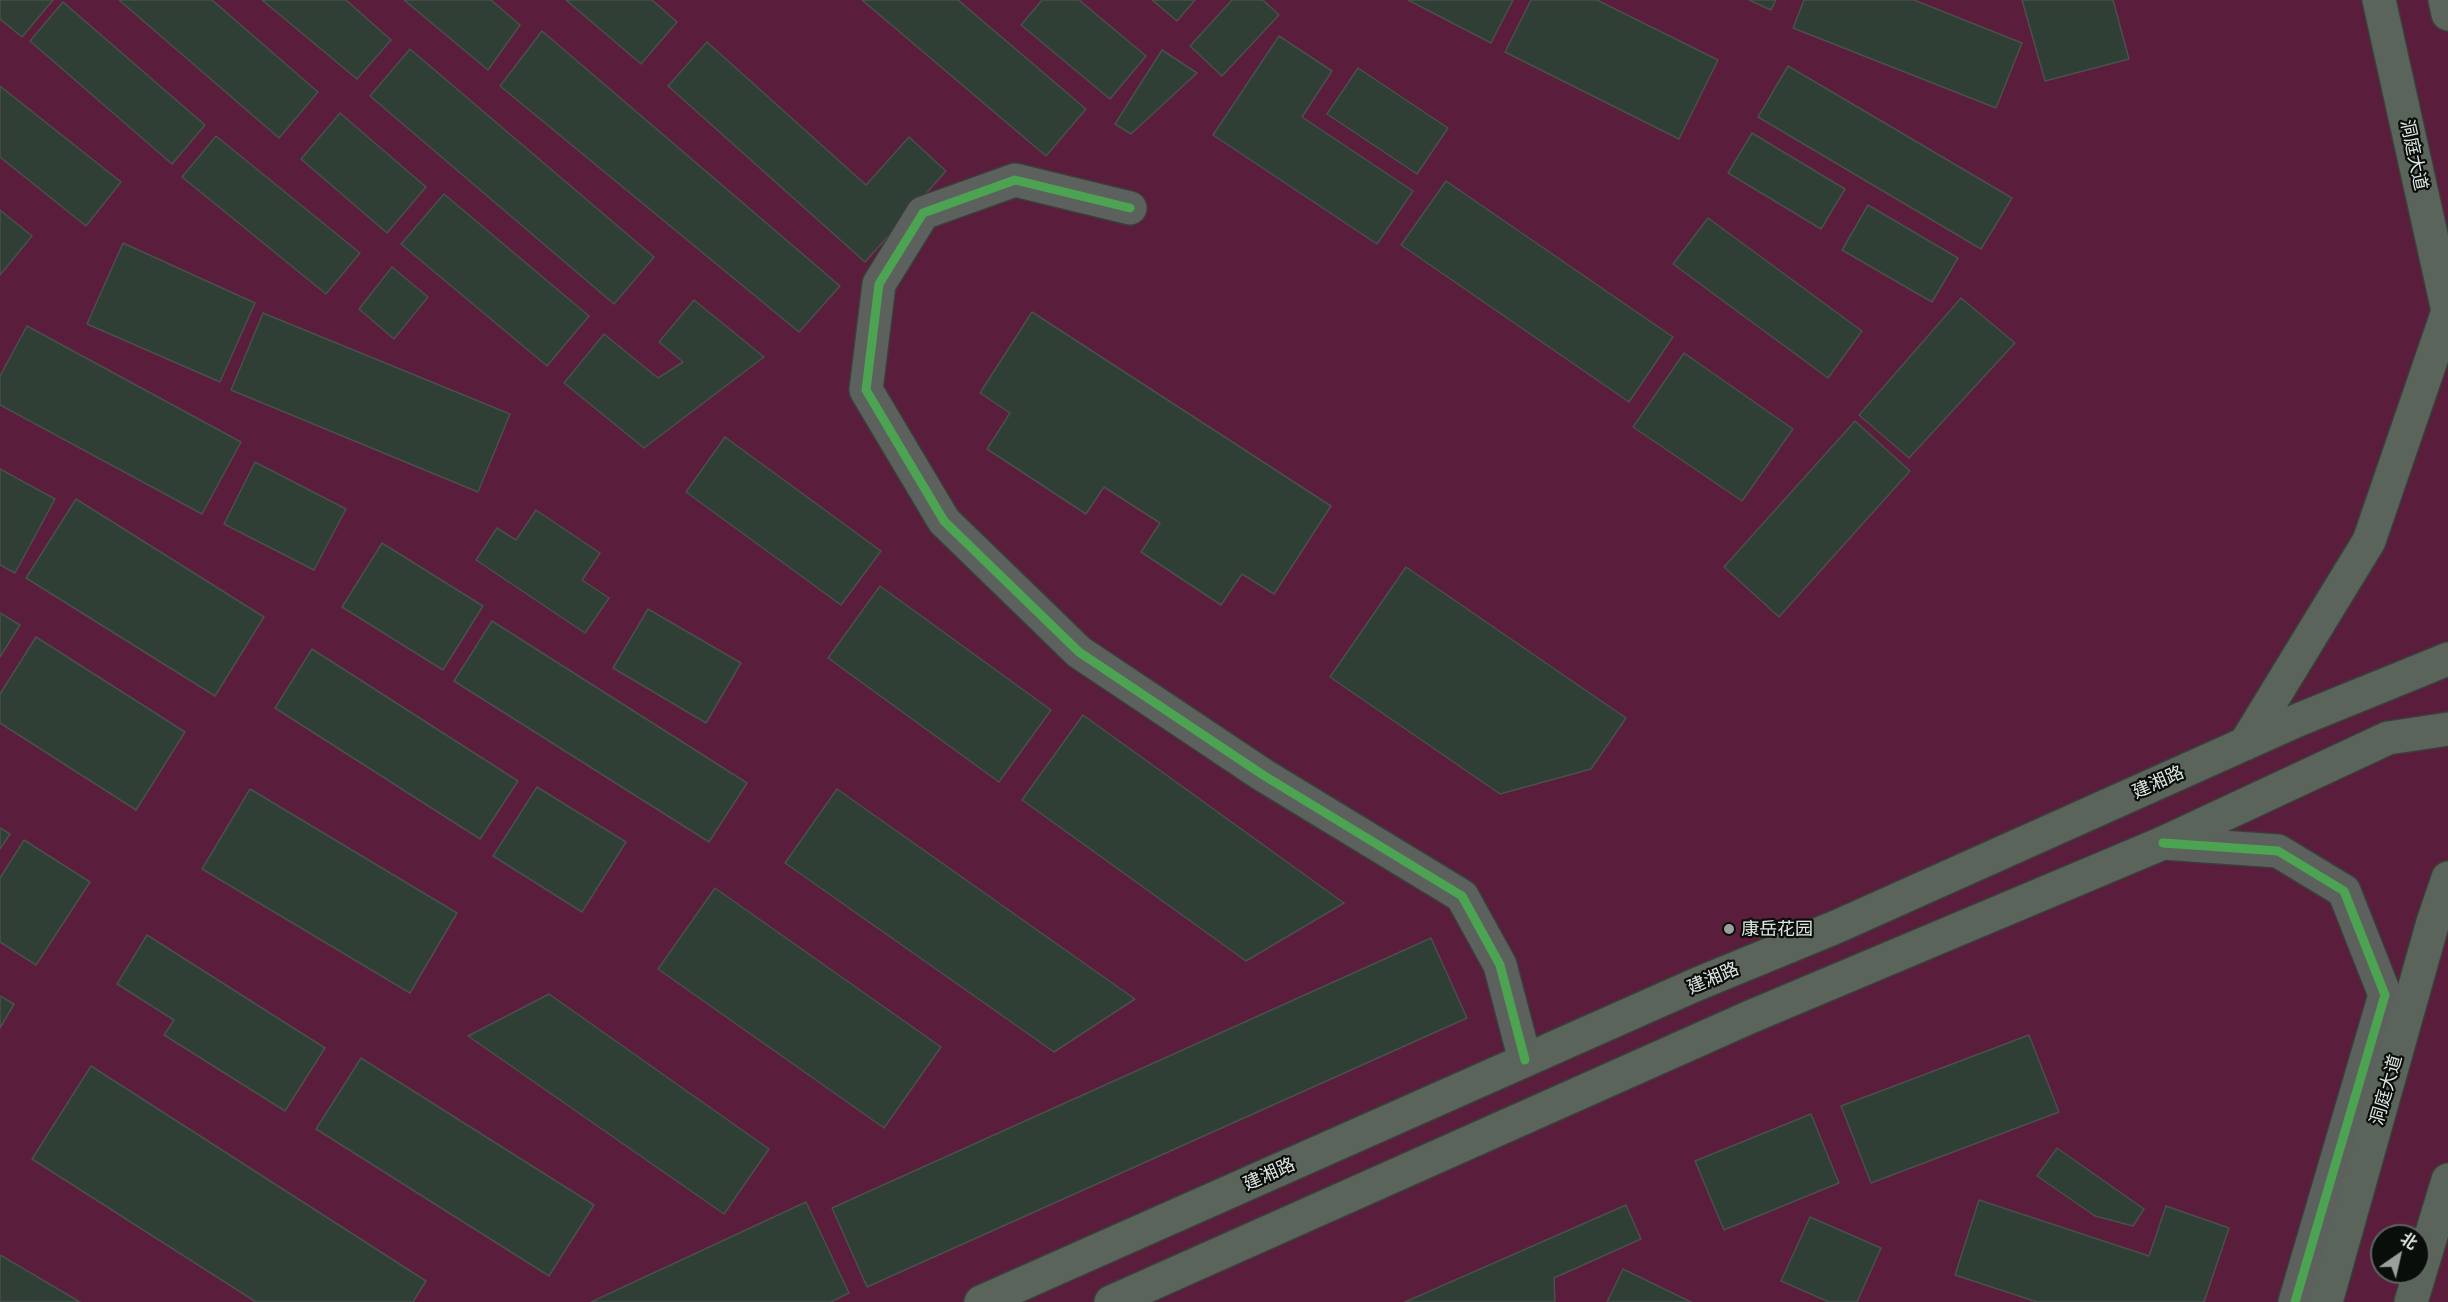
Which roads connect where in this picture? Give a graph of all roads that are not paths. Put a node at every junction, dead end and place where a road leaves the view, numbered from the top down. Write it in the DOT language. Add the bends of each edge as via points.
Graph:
graph roads {
  1 [pos="2379,0"];
  2 [pos="2445,0"];
  3 [pos="2448,14"];
  4 [pos="1130,208"];
  5 [pos="2448,311"];
  6 [pos="2448,659"];
  7 [pos="2448,729"];
  8 [pos="2245,744"];
  9 [pos="2163,843"];
  10 [pos="2448,878"];
  11 [pos="1526,1060"];
  12 [pos="2448,1180"];
  13 [pos="981,1302"];
  14 [pos="1111,1302"];
  15 [pos="2295,1302"];
  16 [pos="2326,1302"];
  17 [pos="2411,1302"];
  1 -- 5 [label="main road, 洞庭大道"];
  2 -- 3 [label="main road"];
  4 -- 11 [label="street" via="1015,180 923,213 879,284 866,390 944,521 1079,652 1263,775 1462,896 1500,965"];
  5 -- 8 [label="main road" via="2369,541"];
  6 -- 8 [label="main road, 建湘路"];
  7 -- 9 [label="main road" via="2388,738"];
  8 -- 11 [label="main road, 建湘路"];
  9 -- 14 [label="main road" via="1750,1017"];
  9 -- 15 [label="street" via="2278,851 2344,891 2385,995"];
  10 -- 16 [label="main road, 洞庭大道"];
  11 -- 13 [label="main road, 建湘路"];
  12 -- 17 [label="main road"];
}
